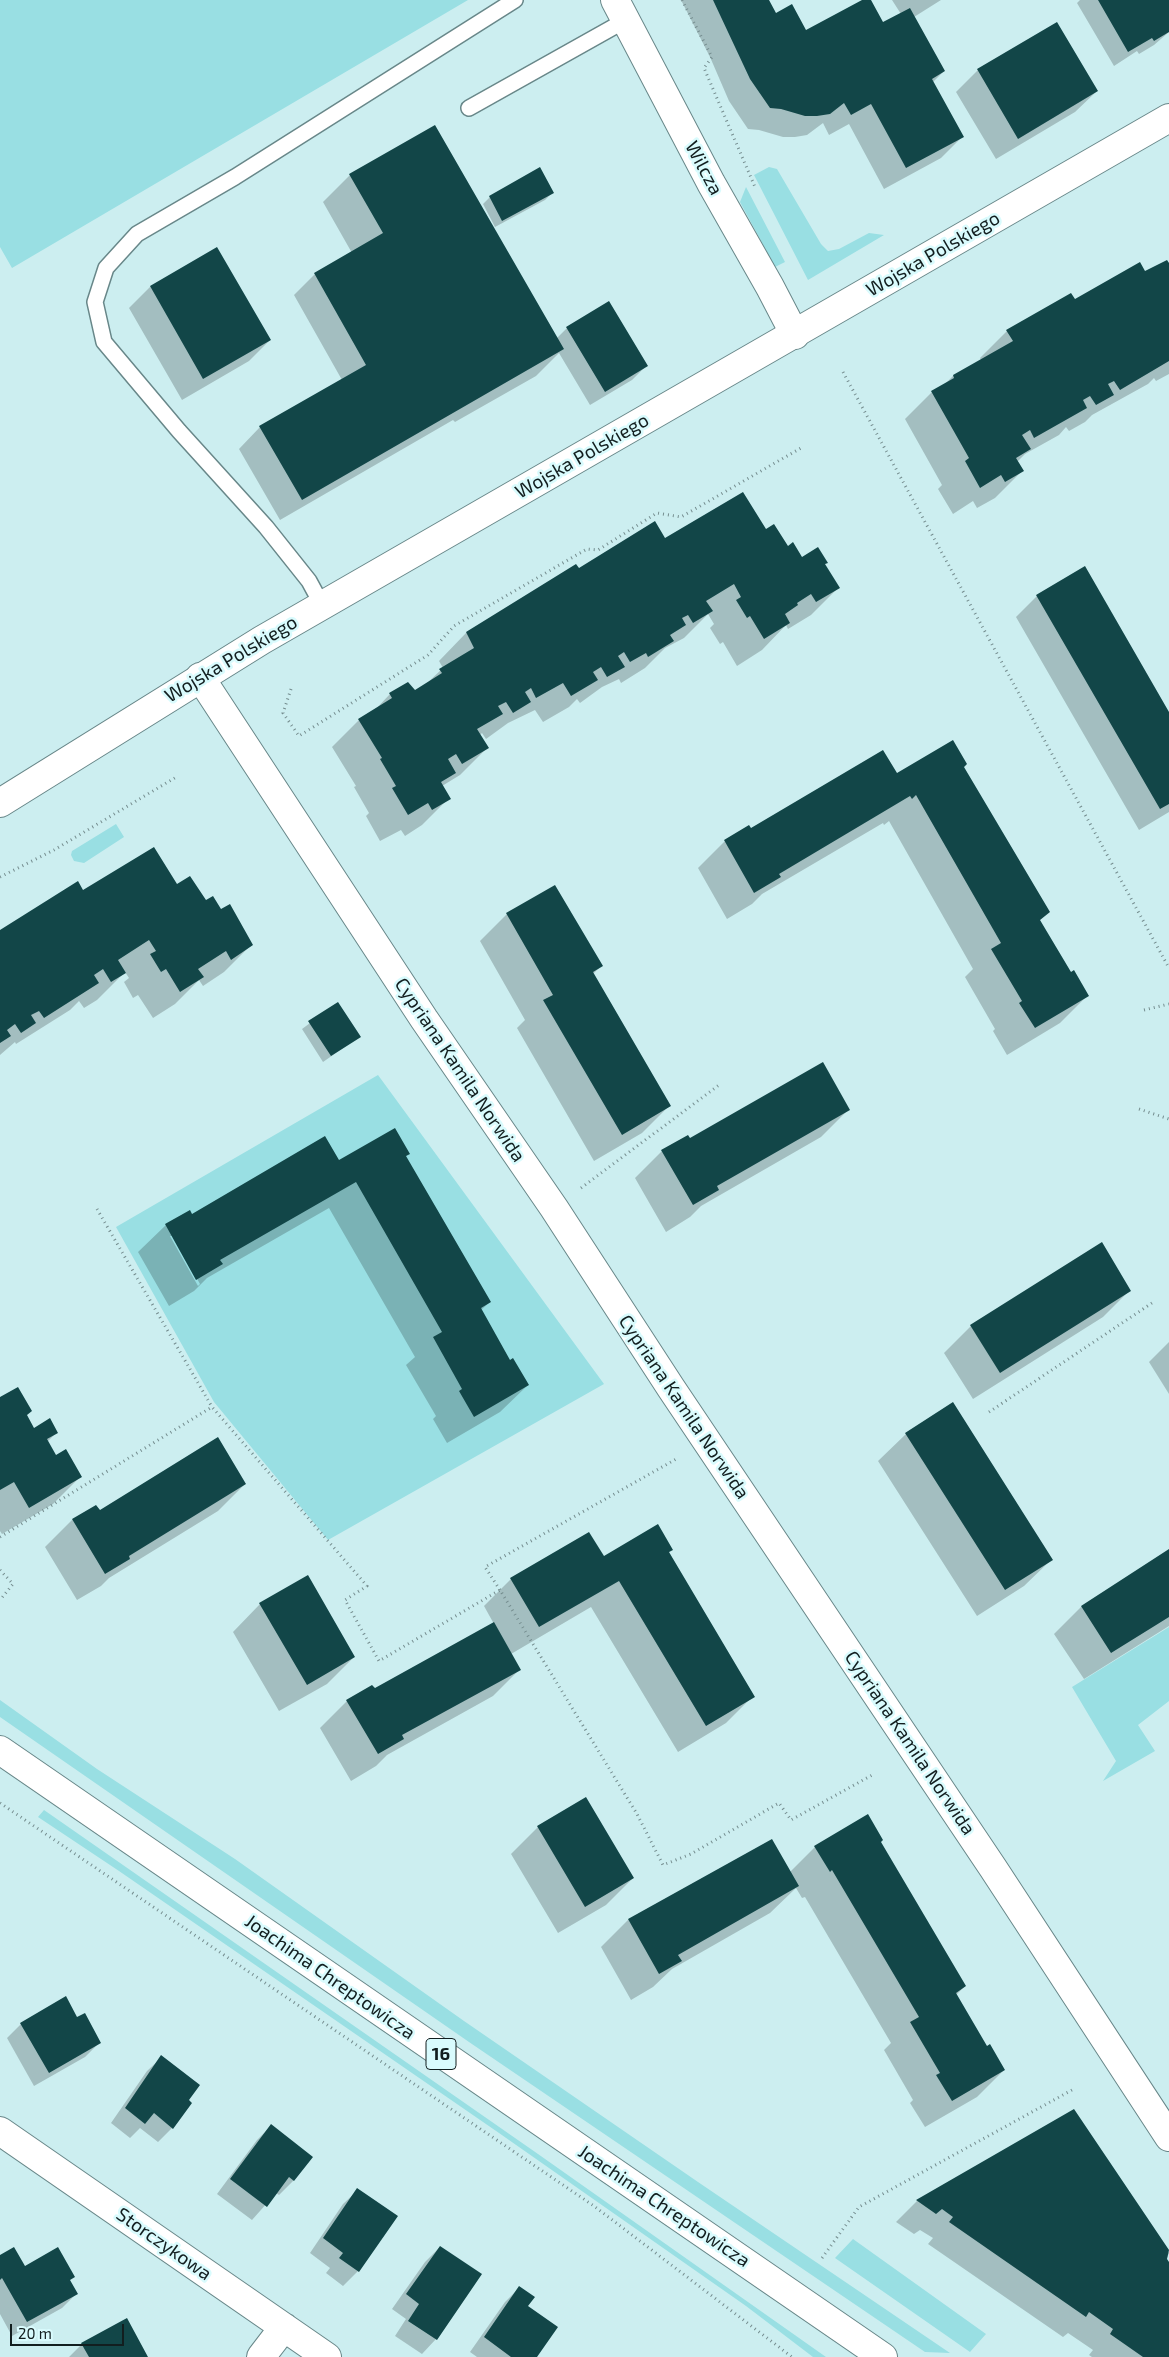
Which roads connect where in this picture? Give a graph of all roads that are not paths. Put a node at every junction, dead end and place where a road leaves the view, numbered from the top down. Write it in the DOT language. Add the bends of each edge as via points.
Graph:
graph roads {
  1 [pos="515,0"];
  2 [pos="621,10"];
  3 [pos="469,108"];
  4 [pos="1169,118"];
  5 [pos="794,335"];
  6 [pos="322,605"];
  7 [pos="200,677"];
  8 [pos="0,803"];
  9 [pos="0,1750"];
  10 [pos="0,2131"];
  11 [pos="1169,2137"];
  12 [pos="284,2327"];
  13 [pos="260,2357"];
  14 [pos="327,2357"];
  15 [pos="883,2357"];
  1 -- 6 [label="lane" via="235,177 137,234 106,268 95,302 104,342 266,528 309,581"];
  2 -- 3 [label="lane"];
  2 -- 5 [label="street, Wilcza"];
  4 -- 5 [label="street, Wojska Polskiego"];
  5 -- 6 [label="street, Wojska Polskiego"];
  6 -- 7 [label="street, Wojska Polskiego"];
  7 -- 8 [label="street, Wojska Polskiego"];
  7 -- 11 [label="street, Cypriana Kamila Norwida"];
  9 -- 15 [label="street, Joachima Chreptowicza / 16"];
  10 -- 12 [label="street, Storczykowa"];
  12 -- 13 [label="street"];
  12 -- 14 [label="street, Storczykowa"];
}
